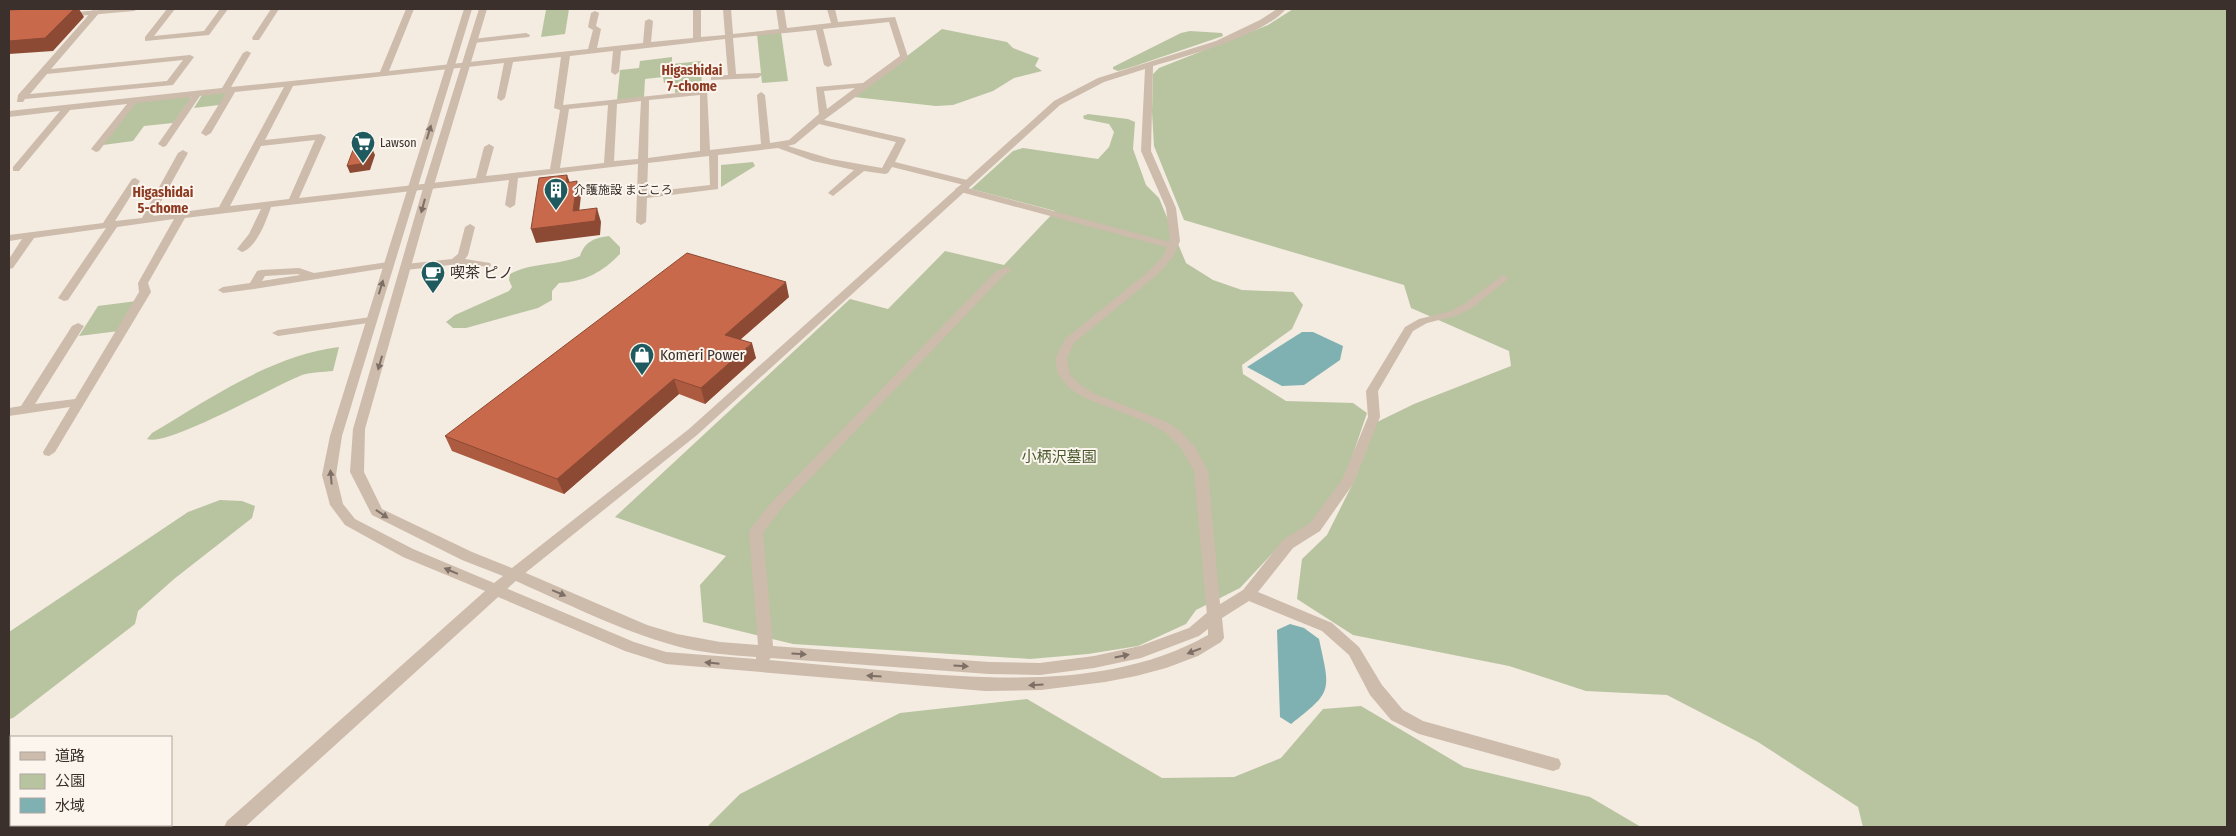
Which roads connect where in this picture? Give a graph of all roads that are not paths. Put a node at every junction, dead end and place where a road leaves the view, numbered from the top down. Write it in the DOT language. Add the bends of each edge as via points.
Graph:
graph roads {
  1 [pos="134,9"];
  2 [pos="171,9"];
  3 [pos="224,9"];
  4 [pos="275,9"];
  5 [pos="410,9"];
  6 [pos="468,9"];
  7 [pos="483,9"];
  8 [pos="697,9"];
  9 [pos="727,9"];
  10 [pos="780,9"];
  11 [pos="831,9"];
  12 [pos="884,9"];
  13 [pos="1282,9"];
  14 [pos="97,10"];
  15 [pos="595,13"];
  16 [pos="57,16"];
  17 [pos="888,20"];
  18 [pos="649,21"];
  19 [pos="834,25"];
  20 [pos="820,27"];
  21 [pos="782,30"];
  22 [pos="526,35"];
  23 [pos="728,36"];
  24 [pos="256,38"];
  25 [pos="697,40"];
  26 [pos="473,41"];
  27 [pos="647,45"];
  28 [pos="617,48"];
  29 [pos="592,51"];
  30 [pos="247,53"];
  31 [pos="566,54"];
  32 [pos="509,60"];
  33 [pos="465,64"];
  34 [pos="828,65"];
  35 [pos="1149,65"];
  36 [pos="450,66"];
  37 [pos="46,72"];
  38 [pos="614,72"];
  39 [pos="383,74"];
  40 [pos="758,74"];
  41 [pos="732,77"];
  42 [pos="714,78"];
  43 [pos="290,84"];
  44 [pos="865,85"];
  45 [pos="228,90"];
  46 [pos="198,93"];
  47 [pos="760,95"];
  48 [pos="22,97"];
  49 [pos="501,98"];
  50 [pos="645,98"];
  51 [pos="135,99"];
  52 [pos="613,102"];
  53 [pos="69,106"];
  54 [pos="565,107"];
  55 [pos="9,114"];
  56 [pos="821,118"];
  57 [pos="206,133"];
  58 [pos="163,144"];
  59 [pos="258,144"];
  60 [pos="766,145"];
  61 [pos="779,145"];
  62 [pos="489,147"];
  63 [pos="96,149"];
  64 [pos="183,153"];
  65 [pos="709,153"];
  66 [pos="644,160"];
  67 [pos="609,164"];
  68 [pos="890,164"];
  69 [pos="862,168"];
  70 [pos="16,169"];
  71 [pos="555,170"];
  72 [pos="514,175"];
  73 [pos="480,179"];
  74 [pos="135,180"];
  75 [pos="429,186"];
  76 [pos="964,186"];
  77 [pos="412,187"];
  78 [pos="833,193"];
  79 [pos="642,196"];
  80 [pos="293,202"];
  81 [pos="267,205"];
  82 [pos="510,205"];
  83 [pos="223,210"];
  84 [pos="182,215"];
  85 [pos="146,220"];
  86 [pos="641,222"];
  87 [pos="110,225"];
  88 [pos="470,227"];
  89 [pos="30,236"];
  90 [pos="9,238"];
  91 [pos="1172,246"];
  92 [pos="242,249"];
  93 [pos="454,262"];
  94 [pos="388,265"];
  95 [pos="486,265"];
  96 [pos="9,266"];
  97 [pos="406,267"];
  98 [pos="1006,270"];
  99 [pos="1503,278"];
  100 [pos="223,290"];
  101 [pos="64,298"];
  102 [pos="371,320"];
  103 [pos="78,326"];
  104 [pos="278,333"];
  105 [pos="79,402"];
  106 [pos="25,410"];
  107 [pos="9,412"];
  108 [pos="48,452"];
  109 [pos="514,574"];
  110 [pos="496,590"];
  111 [pos="1248,594"];
  112 [pos="1214,615"];
  113 [pos="766,652"];
  114 [pos="760,668"];
  115 [pos="1553,764"];
  116 [pos="233,827"];
  1 -- 14 [label="street"];
  2 -- 3 [label="street" via="148,39 206,33"];
  4 -- 24 [label="street"];
  5 -- 39 [label="street"];
  6 -- 36 [label="street"];
  7 -- 26 [label="street"];
  8 -- 25 [label="street"];
  9 -- 23 [label="street"];
  10 -- 21 [label="street"];
  11 -- 19 [label="street"];
  12 -- 17 [label="street"];
  13 -- 35 [label="street" via="1240,32"];
  14 -- 16 [label="street"];
  14 -- 37 [label="street"];
  15 -- 29 [label="street" via="592,27 597,29"];
  17 -- 19 [label="street"];
  17 -- 44 [label="street" via="892,19 904,57"];
  18 -- 27 [label="street"];
  19 -- 20 [label="street"];
  20 -- 21 [label="street"];
  20 -- 34 [label="street"];
  21 -- 23 [label="street"];
  22 -- 26 [label="street"];
  23 -- 25 [label="street"];
  23 -- 41 [label="street"];
  25 -- 27 [label="street"];
  26 -- 33 [label="street"];
  27 -- 28 [label="street"];
  28 -- 29 [label="street"];
  28 -- 38 [label="street"];
  29 -- 31 [label="street"];
  30 -- 45 [label="street"];
  31 -- 32 [label="street"];
  31 -- 54 [label="street" via="558,108"];
  32 -- 33 [label="street"];
  32 -- 49 [label="street"];
  33 -- 36 [label="street"];
  33 -- 75 [label="street"];
  35 -- 76 [label="street" via="1102,80 1057,103"];
  35 -- 91 [label="street" via="1146,151 1171,208 1174,225"];
  36 -- 39 [label="street"];
  77 -- 36 [label="street, one-way"];
  37 -- 48 [label="street"];
  37 -- 48 [label="street" via="190,57 170,82"];
  39 -- 43 [label="street"];
  40 -- 41 [label="street"];
  41 -- 42 [label="street"];
  43 -- 45 [label="street"];
  43 -- 59 [label="street"];
  44 -- 56 [label="street"];
  44 -- 56 [label="street" via="819,89"];
  45 -- 46 [label="street"];
  45 -- 57 [label="street"];
  46 -- 51 [label="street"];
  46 -- 58 [label="street"];
  47 -- 60 [label="street"];
  48 -- 55 [label="street"];
  50 -- 52 [label="street"];
  50 -- 65 [label="street" via="704,92"];
  50 -- 66 [label="street"];
  51 -- 53 [label="street"];
  51 -- 63 [label="street"];
  52 -- 54 [label="street"];
  52 -- 67 [label="street"];
  53 -- 55 [label="street"];
  53 -- 70 [label="street"];
  54 -- 71 [label="street"];
  56 -- 61 [label="street" via="792,142"];
  56 -- 68 [label="street" via="901,140"];
  59 -- 80 [label="street" via="321,137"];
  59 -- 83 [label="street"];
  60 -- 61 [label="street"];
  60 -- 65 [label="street"];
  61 -- 69 [label="street"];
  62 -- 73 [label="street"];
  64 -- 85 [label="street"];
  65 -- 66 [label="street"];
  65 -- 79 [label="street" via="715,187"];
  66 -- 67 [label="street"];
  66 -- 79 [label="street"];
  67 -- 71 [label="street"];
  68 -- 69 [label="street" via="884,171"];
  68 -- 76 [label="street"];
  69 -- 78 [label="street"];
  71 -- 72 [label="street"];
  72 -- 73 [label="street"];
  72 -- 82 [label="street"];
  73 -- 75 [label="street"];
  74 -- 87 [label="street"];
  75 -- 77 [label="street"];
  75 -- 97 [label="street, one-way"];
  76 -- 91 [label="street"];
  76 -- 109 [label="street" via="693,432"];
  77 -- 80 [label="street"];
  77 -- 94 [label="street"];
  79 -- 86 [label="street"];
  80 -- 81 [label="street"];
  81 -- 83 [label="street"];
  81 -- 92 [label="street" via="258,228"];
  83 -- 84 [label="street"];
  84 -- 85 [label="street"];
  84 -- 105 [label="street" via="144,283 146,292"];
  85 -- 87 [label="street"];
  87 -- 89 [label="street"];
  87 -- 101 [label="street"];
  88 -- 93 [label="street" via="463,255"];
  89 -- 90 [label="street"];
  89 -- 96 [label="street"];
  91 -- 112 [label="street" via="1154,272 1069,341 1061,352 1060,366 1068,381 1083,393 1162,424 1181,437 1193,453 1201,471"];
  93 -- 95 [label="street"];
  93 -- 97 [label="street"];
  94 -- 100 [label="street"];
  102 -- 94 [label="street, one-way"];
  97 -- 109 [label="street, one-way" via="359,430 357,472 377,512 466,556"];
  98 -- 113 [label="street" via="782,500 756,532"];
  99 -- 111 [label="street" via="1468,306 1409,329 1372,391 1374,417 1348,481 1315,527 1288,544"];
  102 -- 104 [label="street"];
  110 -- 102 [label="street, one-way" via="408,553 350,522 337,505 330,475 336,436"];
  103 -- 106 [label="street"];
  105 -- 106 [label="street"];
  105 -- 108 [label="street"];
  106 -- 107 [label="street"];
  109 -- 110 [label="street"];
  109 -- 113 [label="street, one-way" via="642,629 677,640"];
  114 -- 110 [label="street, one-way" via="666,658 630,647"];
  110 -- 116 [label="street"];
  111 -- 112 [label="street"];
  111 -- 115 [label="street" via="1326,627 1354,651 1376,690 1397,715 1419,727"];
  113 -- 112 [label="street, one-way" via="1040,669 1142,652 1194,632"];
  112 -- 114 [label="street, one-way" via="1216,638 1200,650 1140,669 1036,685 985,685"];
  113 -- 114 [label="street"];
}
